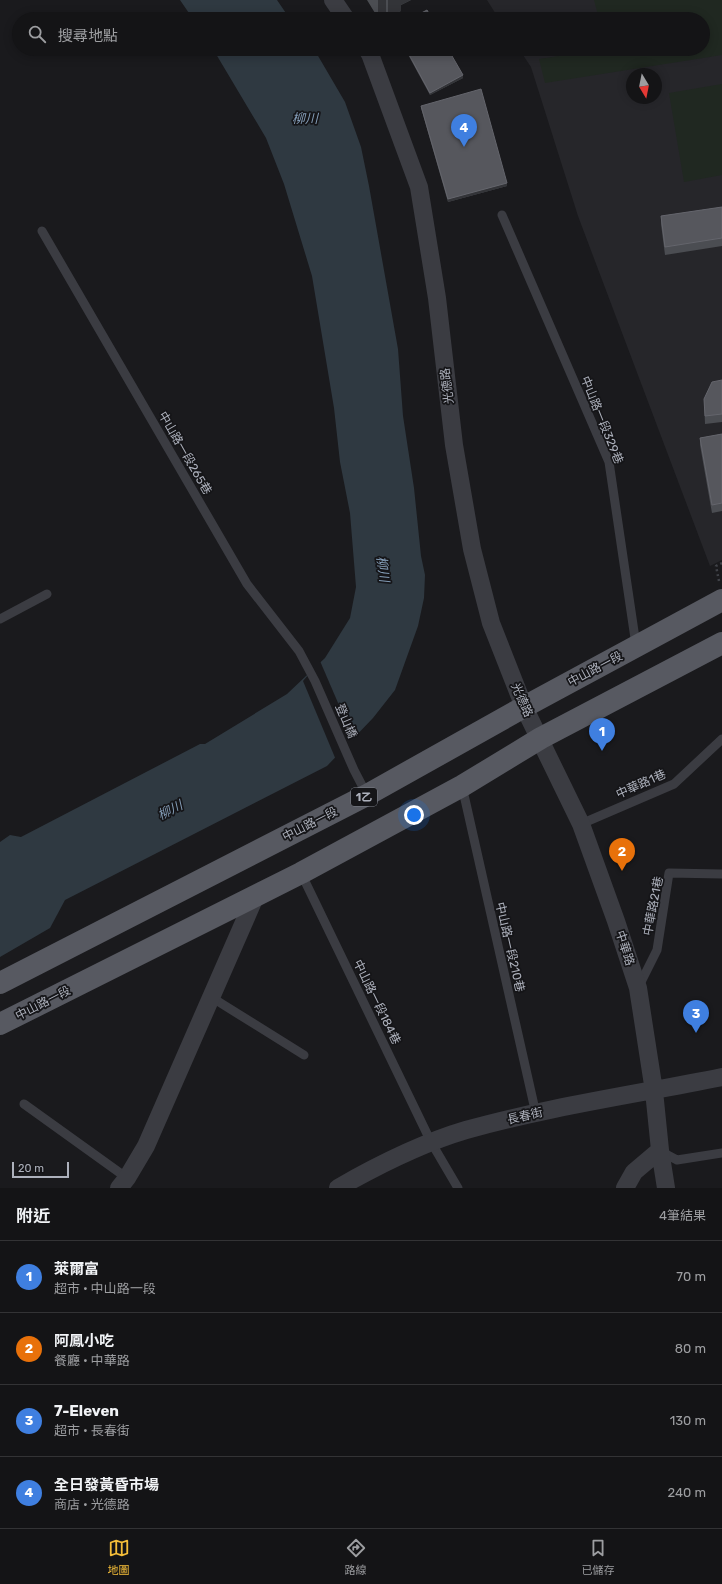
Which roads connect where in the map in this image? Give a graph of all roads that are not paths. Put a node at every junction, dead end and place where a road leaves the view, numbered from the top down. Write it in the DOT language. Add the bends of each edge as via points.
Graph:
graph roads {
  1 [pos="333,0"];
  2 [pos="341,12"];
  3 [pos="371,56"];
  4 [pos="502,215"];
  5 [pos="42,231"];
  6 [pos="48,594"];
  7 [pos="722,600"];
  8 [pos="0,619"];
  9 [pos="721,645"];
  10 [pos="636,647"];
  11 [pos="315,680"];
  12 [pos="532,722"];
  13 [pos="722,739"];
  14 [pos="462,786"];
  15 [pos="367,795"];
  16 [pos="581,824"];
  17 [pos="301,873"];
  18 [pos="722,874"];
  19 [pos="255,897"];
  20 [pos="0,983"];
  21 [pos="638,988"];
  22 [pos="211,997"];
  23 [pos="0,1024"];
  24 [pos="304,1054"];
  25 [pos="722,1077"];
  26 [pos="654,1090"];
  27 [pos="24,1104"];
  28 [pos="536,1114"];
  29 [pos="431,1142"];
  30 [pos="660,1150"];
  31 [pos="722,1153"];
  32 [pos="123,1183"];
  33 [pos="338,1188"];
  34 [pos="458,1188"];
  35 [pos="625,1188"];
  36 [pos="666,1188"];
  1 -- 2 [label="street"];
  3 -- 12 [label="street, 光德路" via="419,188 437,298 454,445 472,549 491,623"];
  4 -- 10 [label="lane, 中山路一段329巷" via="609,462"];
  5 -- 11 [label="lane, 中山路一段265巷" via="247,584 299,651"];
  6 -- 8 [label="lane"];
  7 -- 10 [label="main road, 中山路一段 / 1乙"];
  9 -- 12 [label="main road, 中山路一段 / 1乙"];
  10 -- 12 [label="main road, 中山路一段 / 1乙"];
  11 -- 15 [label="lane, 登山橋"];
  12 -- 14 [label="main road, 中山路一段 / 1乙"];
  12 -- 15 [label="main road, 中山路一段 / 1乙"];
  12 -- 16 [label="street, 中華路"];
  13 -- 16 [label="lane, 中華路1巷" via="674,784"];
  14 -- 17 [label="main road, 中山路一段 / 1乙"];
  14 -- 28 [label="lane, 中山路一段210巷"];
  15 -- 20 [label="main road, 中山路一段 / 1乙"];
  16 -- 21 [label="street, 中華路"];
  17 -- 19 [label="main road, 中山路一段 / 1乙"];
  17 -- 29 [label="lane, 中山路一段184巷"];
  18 -- 21 [label="lane, 中華路21巷" via="669,873 658,950"];
  19 -- 22 [label="street"];
  19 -- 23 [label="main road, 中山路一段 / 1乙"];
  21 -- 26 [label="street, 中華路"];
  22 -- 24 [label="lane"];
  22 -- 32 [label="street" via="146,1146"];
  25 -- 26 [label="street, 長春街"];
  26 -- 28 [label="street, 長春街"];
  26 -- 30 [label="street, 中華路"];
  27 -- 32 [label="lane"];
  28 -- 29 [label="street, 長春街" via="466,1130"];
  29 -- 33 [label="street, 長春街"];
  29 -- 34 [label="lane, 中山路一段184巷"];
  30 -- 31 [label="lane" via="677,1160"];
  30 -- 35 [label="street" via="634,1172"];
  30 -- 36 [label="street, 中華路"];
}
